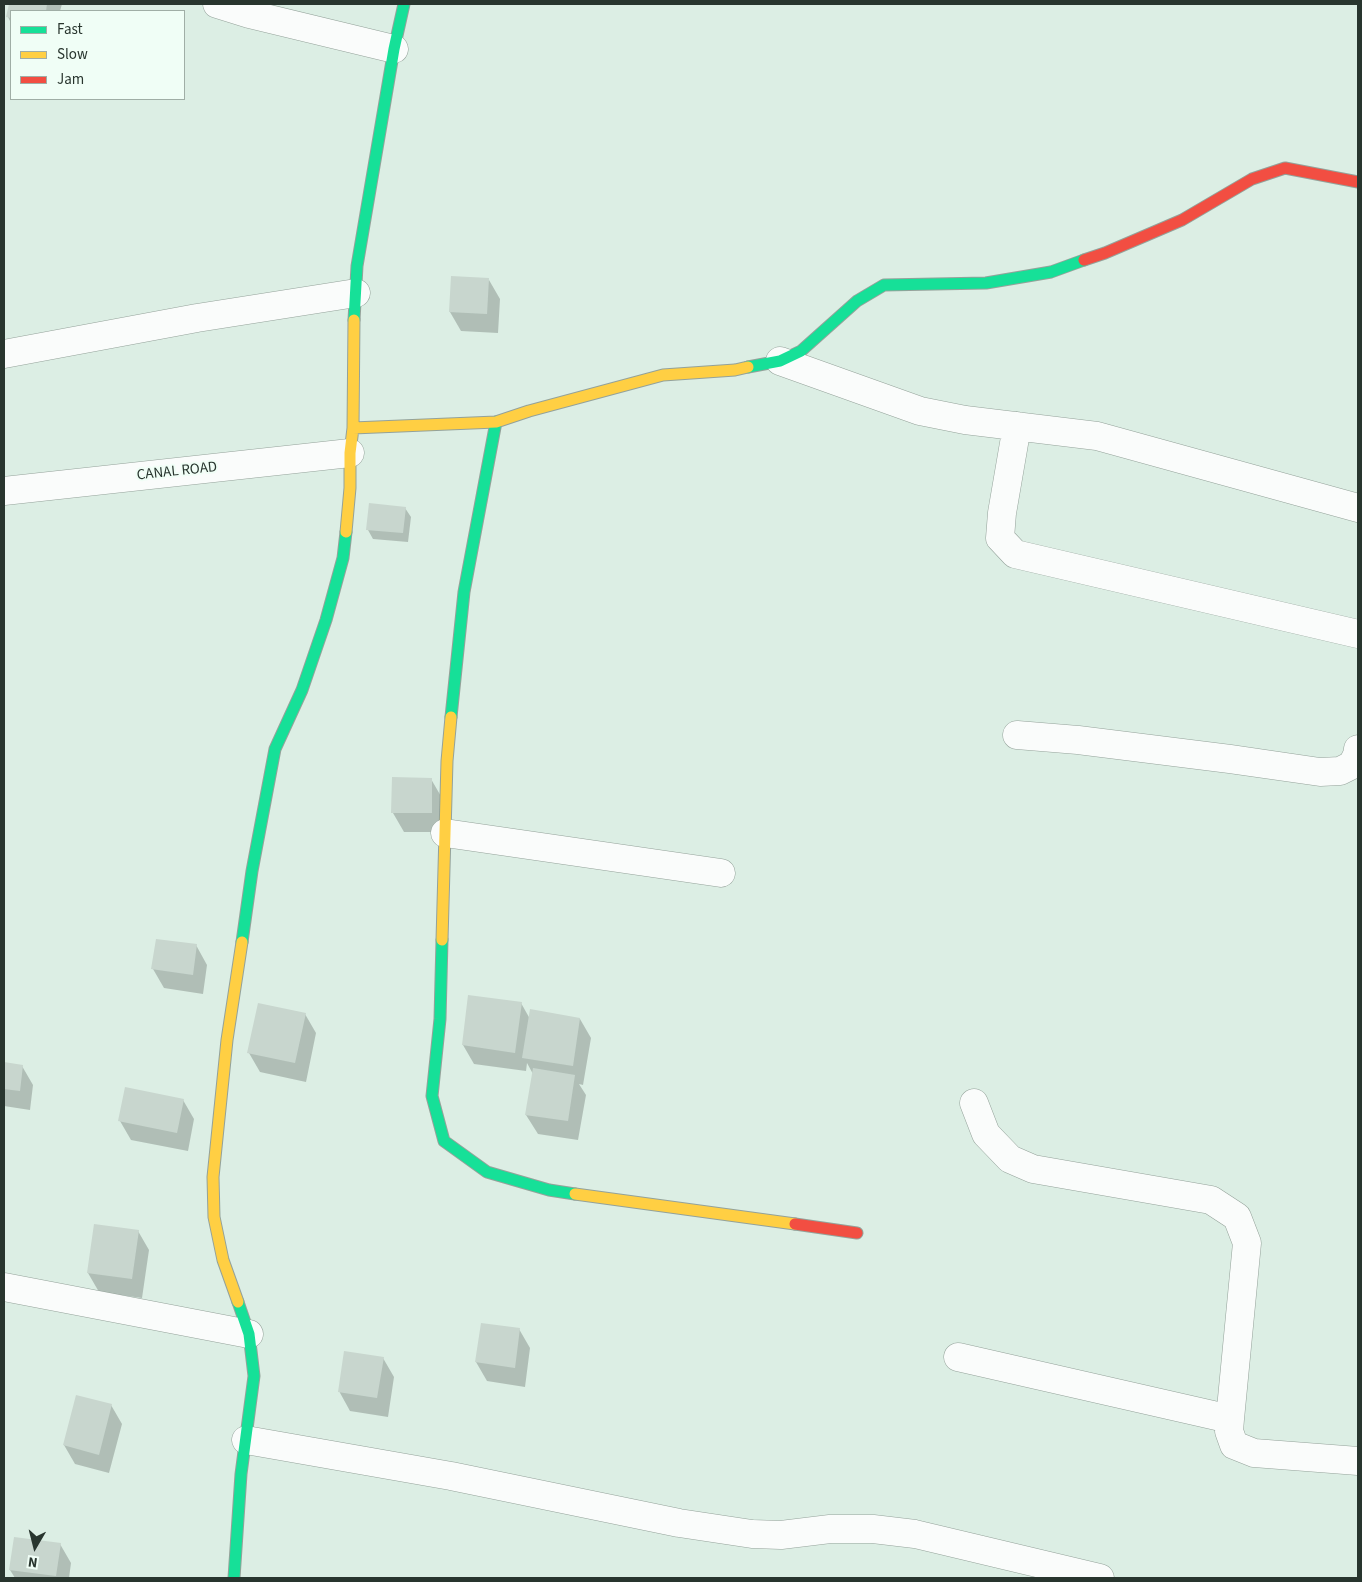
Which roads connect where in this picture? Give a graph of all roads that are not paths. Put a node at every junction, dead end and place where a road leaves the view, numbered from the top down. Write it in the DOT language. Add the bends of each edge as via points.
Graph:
graph roads {
  1 [pos="217,4"];
  2 [pos="404,4"];
  3 [pos="394,49"];
  4 [pos="1358,182"];
  5 [pos="356,293"];
  6 [pos="4,354"];
  7 [pos="780,361"];
  8 [pos="496,422"];
  9 [pos="1017,426"];
  10 [pos="352,440"];
  11 [pos="4,491"];
  12 [pos="1358,508"];
  13 [pos="1358,634"];
  14 [pos="1017,735"];
  15 [pos="1358,749"];
  16 [pos="445,833"];
  17 [pos="721,873"];
  18 [pos="974,1103"];
  19 [pos="857,1233"];
  20 [pos="4,1287"];
  21 [pos="249,1334"];
  22 [pos="958,1357"];
  23 [pos="1230,1419"];
  24 [pos="246,1440"];
  25 [pos="1358,1462"];
  26 [pos="234,1578"];
  27 [pos="1100,1578"];
  1 -- 3 [label="street"];
  2 -- 3 [label="street"];
  3 -- 5 [label="street" via="357,266"];
  4 -- 7 [label="street" via="1284,168 1252,179 1182,220 1051,272 986,283 884,284 857,301 801,351"];
  5 -- 6 [label="street" via="197,318"];
  5 -- 10 [label="street"];
  7 -- 8 [label="street" via="735,370 663,375"];
  7 -- 9 [label="street" via="920,411"];
  8 -- 10 [label="street"];
  8 -- 16 [label="street" via="464,592 447,761"];
  9 -- 12 [label="street" via="1097,436"];
  9 -- 13 [label="street" via="1000,538 1015,554"];
  10 -- 11 [label="street, CANAL ROAD"];
  10 -- 21 [label="street" via="343,558 302,690 275,749 252,871 227,1040 212,1177 214,1217 223,1260"];
  14 -- 15 [label="street" via="1320,772 1340,771 1352,765"];
  16 -- 17 [label="street"];
  16 -- 19 [label="street" via="440,1019 432,1096 444,1141 487,1172 550,1190"];
  18 -- 23 [label="street" via="986,1134 1010,1158 1033,1170 1211,1200 1237,1217 1247,1243"];
  20 -- 21 [label="street"];
  21 -- 24 [label="street" via="254,1376"];
  22 -- 23 [label="street"];
  23 -- 25 [label="street" via="1229,1431 1234,1445 1254,1453"];
  24 -- 26 [label="street"];
  24 -- 27 [label="street" via="752,1534 873,1529 915,1534"];
}
